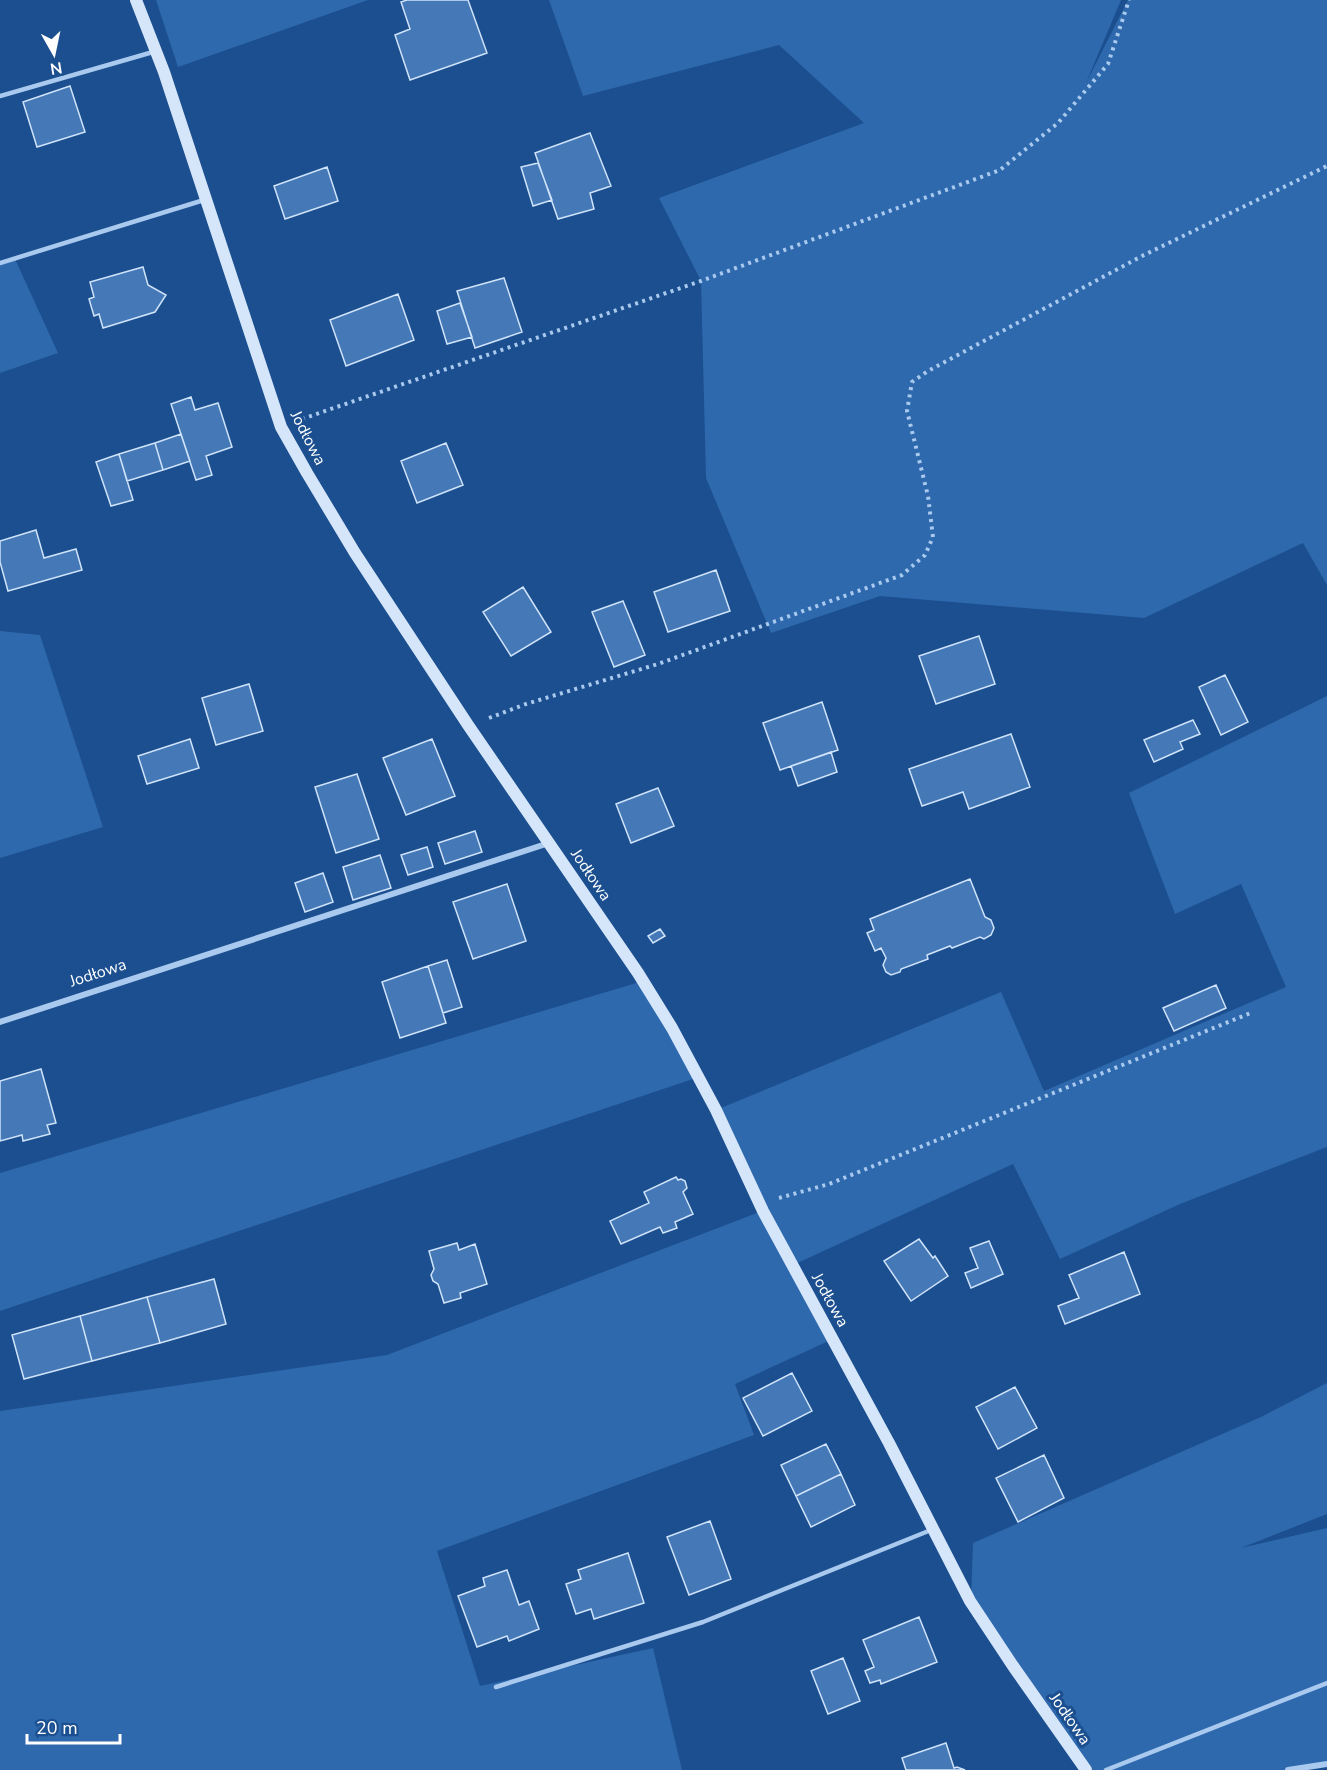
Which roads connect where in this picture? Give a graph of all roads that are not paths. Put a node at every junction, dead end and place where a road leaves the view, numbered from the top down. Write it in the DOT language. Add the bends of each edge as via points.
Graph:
graph roads {
  1 [pos="136,0"];
  2 [pos="156,51"];
  3 [pos="0,96"];
  4 [pos="206,199"];
  5 [pos="0,263"];
  6 [pos="549,843"];
  7 [pos="0,1022"];
  8 [pos="934,1529"];
  9 [pos="1327,1683"];
  10 [pos="496,1687"];
  11 [pos="1327,1764"];
  12 [pos="1086,1770"];
  13 [pos="1106,1770"];
  14 [pos="1288,1770"];
  1 -- 2 [label="street, Jodłowa"];
  2 -- 3 [label="lane"];
  2 -- 4 [label="street, Jodłowa"];
  4 -- 5 [label="lane"];
  4 -- 6 [label="street, Jodłowa" via="281,426 355,553"];
  6 -- 7 [label="street, Jodłowa"];
  6 -- 8 [label="street, Jodłowa" via="672,1028 716,1110 760,1207"];
  8 -- 10 [label="lane" via="703,1622"];
  8 -- 12 [label="street, Jodłowa" via="970,1601"];
  9 -- 13 [label="lane"];
  11 -- 14 [label="street"];
}
